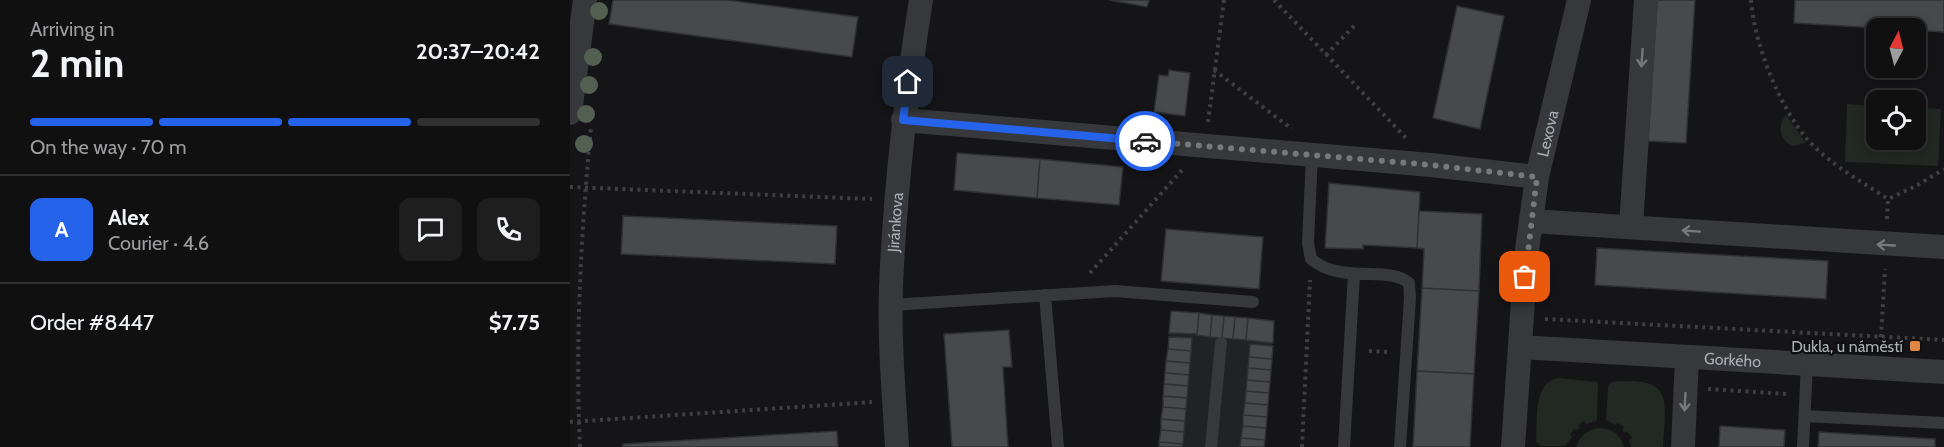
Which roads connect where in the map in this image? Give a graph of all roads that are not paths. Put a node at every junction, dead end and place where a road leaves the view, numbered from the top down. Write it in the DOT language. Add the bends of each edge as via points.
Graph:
graph roads {
  1 [pos="585,0"];
  2 [pos="921,0"];
  3 [pos="1579,0"];
  4 [pos="1646,0"];
  5 [pos="581,117"];
  6 [pos="903,120"];
  7 [pos="1310,155"];
  8 [pos="1537,177"];
  9 [pos="1531,221"];
  10 [pos="1631,226"];
  11 [pos="1944,247"];
  12 [pos="1354,274"];
  13 [pos="1045,295"];
  14 [pos="1253,302"];
  15 [pos="891,305"];
  16 [pos="1221,343"];
  17 [pos="1520,347"];
  18 [pos="1688,357"];
  19 [pos="1808,364"];
  20 [pos="1944,372"];
  21 [pos="1805,416"];
  22 [pos="1944,423"];
  23 [pos="897,447"];
  24 [pos="1058,447"];
  25 [pos="1211,447"];
  26 [pos="1344,447"];
  27 [pos="1400,447"];
  28 [pos="1513,447"];
  29 [pos="1683,447"];
  30 [pos="1803,447"];
  1 -- 5 [label="street"];
  2 -- 6 [label="street, Jiránkova"];
  3 -- 8 [label="street, Lexova"];
  4 -- 10 [label="street, one-way"];
  6 -- 7 [label="street"];
  6 -- 15 [label="street, Jiránkova"];
  7 -- 8 [label="street"];
  7 -- 12 [label="lane" via="1311,259 1331,271"];
  8 -- 9 [label="street, Lexova"];
  9 -- 10 [label="street"];
  9 -- 17 [label="street, Lexova"];
  11 -- 10 [label="street, one-way"];
  12 -- 26 [label="lane"];
  12 -- 27 [label="lane" via="1395,276 1409,283"];
  13 -- 14 [label="lane" via="1115,291"];
  13 -- 15 [label="lane"];
  13 -- 24 [label="lane"];
  15 -- 23 [label="street, Jiránkova"];
  16 -- 25 [label="lane"];
  17 -- 18 [label="street, Gorkého"];
  17 -- 28 [label="street, Lexova"];
  18 -- 19 [label="street, Gorkého"];
  18 -- 29 [label="street, one-way"];
  19 -- 20 [label="street, Gorkého"];
  19 -- 21 [label="lane"];
  21 -- 22 [label="lane"];
  21 -- 30 [label="lane"];
}
